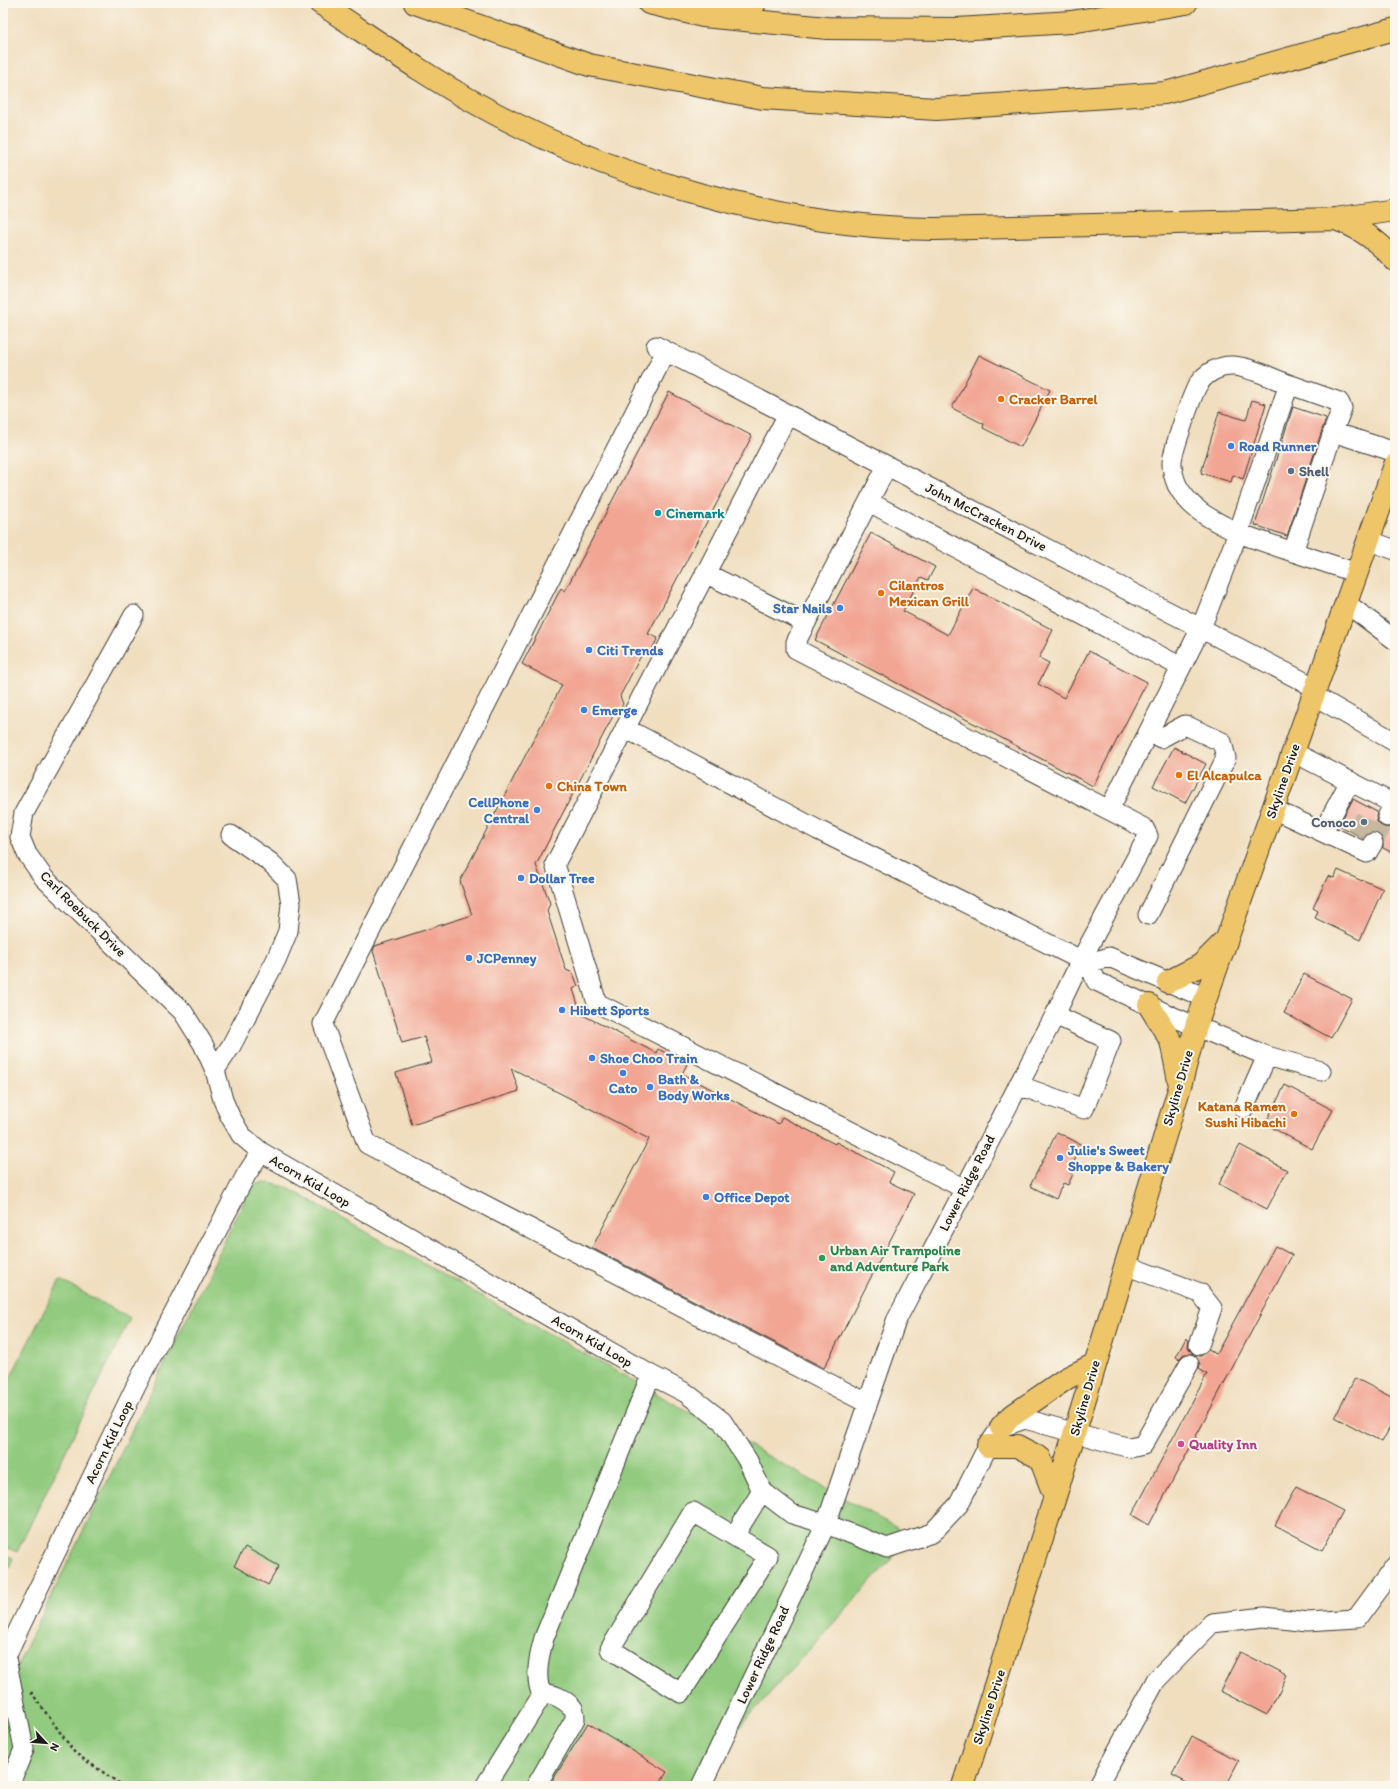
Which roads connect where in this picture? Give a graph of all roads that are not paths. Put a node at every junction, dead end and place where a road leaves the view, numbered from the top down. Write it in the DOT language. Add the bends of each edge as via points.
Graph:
graph roads {
  1 [pos="320,3"];
  2 [pos="415,3"];
  3 [pos="649,3"];
  4 [pos="700,3"];
  5 [pos="755,3"];
  6 [pos="1186,3"];
  7 [pos="1395,29"];
  8 [pos="1395,210"];
  9 [pos="1335,219"];
  10 [pos="1395,260"];
  11 [pos="1291,385"];
  12 [pos="788,414"];
  13 [pos="1333,432"];
  14 [pos="1395,452"];
  15 [pos="1395,465"];
  16 [pos="887,466"];
  17 [pos="1391,489"];
  18 [pos="869,502"];
  19 [pos="1238,533"];
  20 [pos="1368,540"];
  21 [pos="1395,550"];
  22 [pos="1293,552"];
  23 [pos="705,573"];
  24 [pos="1357,573"];
  25 [pos="1346,603"];
  26 [pos="134,615"];
  27 [pos="806,624"];
  28 [pos="1201,628"];
  29 [pos="1395,640"];
  30 [pos="1181,667"];
  31 [pos="1314,691"];
  32 [pos="625,728"];
  33 [pos="1149,732"];
  34 [pos="1395,742"];
  35 [pos="1293,752"];
  36 [pos="1350,781"];
  37 [pos="1378,807"];
  38 [pos="1273,809"];
  39 [pos="1110,810"];
  40 [pos="1323,832"];
  41 [pos="231,835"];
  42 [pos="1360,841"];
  43 [pos="1148,915"];
  44 [pos="1226,939"];
  45 [pos="1085,962"];
  46 [pos="1168,982"];
  47 [pos="1206,998"];
  48 [pos="1148,1005"];
  49 [pos="1055,1015"];
  50 [pos="1196,1026"];
  51 [pos="1267,1056"];
  52 [pos="215,1070"];
  53 [pos="1321,1071"];
  54 [pos="1018,1085"];
  55 [pos="1180,1086"];
  56 [pos="1244,1108"];
  57 [pos="261,1152"];
  58 [pos="965,1189"];
  59 [pos="1125,1265"];
  60 [pos="1199,1345"];
  61 [pos="1095,1364"];
  62 [pos="1189,1364"];
  63 [pos="651,1375"];
  64 [pos="867,1403"];
  65 [pos="1000,1427"];
  66 [pos="1074,1434"];
  67 [pos="988,1446"];
  68 [pos="762,1491"];
  69 [pos="1056,1497"];
  70 [pos="826,1524"];
  71 [pos="734,1536"];
  72 [pos="1395,1566"];
  73 [pos="4,1661"];
  74 [pos="542,1695"];
  75 [pos="9,1786"];
  76 [pos="485,1786"];
  77 [pos="536,1786"];
  78 [pos="701,1786"];
  79 [pos="963,1786"];
  80 [pos="1098,1786"];
  1 -- 9 [label="highway" via="443,84 535,134 625,171 739,203 828,220 910,228"];
  2 -- 7 [label="highway" via="588,65 763,98 936,109 1164,93"];
  3 -- 6 [label="highway" via="703,16 828,28 957,29 1071,22"];
  4 -- 5 [label="highway" via="735,6"];
  8 -- 9 [label="highway"];
  9 -- 10 [label="highway" via="1366,233"];
  11 -- 13 [label="street" via="1339,402 1342,408"];
  11 -- 19 [label="street" via="1288,387"];
  11 -- 19 [label="street" via="1232,366 1208,373 1198,384 1191,398 1172,464 1177,484 1188,501 1202,515"];
  12 -- 16 [label="street, John McCracken Drive"];
  12 -- 23 [label="street"];
  12 -- 64 [label="street, John McCracken Drive" via="661,348 323,1024 367,1144"];
  13 -- 14 [label="street"];
  13 -- 22 [label="street"];
  15 -- 17 [label="highway, Skyline Drive"];
  16 -- 18 [label="street"];
  16 -- 28 [label="street, John McCracken Drive"];
  17 -- 20 [label="highway, Skyline Drive"];
  18 -- 27 [label="street"];
  18 -- 30 [label="street"];
  19 -- 22 [label="street"];
  19 -- 28 [label="street"];
  20 -- 21 [label="street"];
  20 -- 24 [label="highway, Skyline Drive"];
  22 -- 24 [label="street"];
  23 -- 27 [label="street"];
  23 -- 32 [label="street"];
  24 -- 25 [label="highway, Skyline Drive"];
  25 -- 29 [label="street"];
  25 -- 31 [label="highway, Skyline Drive"];
  26 -- 52 [label="street, Carl Roebuck Drive" via="24,813 20,837 27,854 44,878 183,1012 203,1044"];
  27 -- 39 [label="street" via="795,645 796,649"];
  28 -- 30 [label="street"];
  28 -- 31 [label="street, John McCracken Drive"];
  30 -- 33 [label="street"];
  31 -- 34 [label="street, John McCracken Drive"];
  31 -- 35 [label="highway, Skyline Drive"];
  32 -- 45 [label="street" via="818,830"];
  32 -- 58 [label="street" via="555,864 596,1000 599,1004"];
  33 -- 39 [label="street"];
  33 -- 43 [label="street" via="1161,738 1185,725 1222,742 1226,758"];
  35 -- 36 [label="street"];
  35 -- 38 [label="highway, Skyline Drive"];
  36 -- 37 [label="street"];
  36 -- 40 [label="street"];
  38 -- 40 [label="street"];
  38 -- 44 [label="highway, Skyline Drive"];
  39 -- 45 [label="street, Lower Ridge Road" via="1144,828 1148,836"];
  40 -- 42 [label="street"];
  41 -- 52 [label="street" via="270,862 287,879 291,904 288,931 276,960 231,1046"];
  44 -- 46 [label="highway" via="1201,965"];
  44 -- 47 [label="highway, Skyline Drive"];
  45 -- 46 [label="street" via="1109,957"];
  45 -- 48 [label="street" via="1096,981"];
  45 -- 49 [label="street, Lower Ridge Road"];
  46 -- 47 [label="street"];
  47 -- 50 [label="highway, Skyline Drive"];
  48 -- 50 [label="street"];
  48 -- 55 [label="highway" via="1170,1041"];
  49 -- 54 [label="street, Lower Ridge Road"];
  49 -- 54 [label="street" via="1111,1041 1084,1109"];
  50 -- 51 [label="street"];
  50 -- 55 [label="highway, Skyline Drive"];
  51 -- 53 [label="street"];
  51 -- 56 [label="street"];
  52 -- 57 [label="street, Carl Roebuck Drive" via="230,1116 242,1135"];
  54 -- 58 [label="street, Lower Ridge Road"];
  55 -- 59 [label="highway, Skyline Drive"];
  57 -- 63 [label="street, Acorn Kid Loop"];
  57 -- 73 [label="street, Acorn Kid Loop" via="246,1175 136,1386"];
  58 -- 64 [label="street, Lower Ridge Road" via="896,1321"];
  59 -- 60 [label="street" via="1200,1293 1212,1308"];
  59 -- 61 [label="highway, Skyline Drive"];
  61 -- 65 [label="highway" via="1067,1378"];
  61 -- 66 [label="highway, Skyline Drive"];
  62 -- 66 [label="street" via="1143,1445 1130,1448"];
  63 -- 68 [label="street, Acorn Kid Loop" via="686,1393 722,1421 748,1461"];
  63 -- 74 [label="street" via="543,1642 538,1674"];
  64 -- 70 [label="street, Lower Ridge Road"];
  65 -- 66 [label="street" via="1025,1419"];
  65 -- 67 [label="street"];
  66 -- 69 [label="highway, Skyline Drive"];
  67 -- 69 [label="highway" via="1017,1446 1040,1458"];
  67 -- 70 [label="street" via="959,1504 932,1533 887,1548"];
  68 -- 70 [label="street, Acorn Kid Loop" via="792,1514"];
  68 -- 71 [label="street"];
  69 -- 79 [label="highway, Skyline Drive"];
  70 -- 78 [label="street, Lower Ridge Road"];
  71 -- 71 [label="street" via="693,1512 610,1649 681,1693 768,1556"];
  72 -- 80 [label="street" via="1356,1619 1308,1622 1264,1617 1212,1623 1156,1680"];
  73 -- 75 [label="street" via="24,1749"];
  74 -- 76 [label="street"];
  74 -- 77 [label="street" via="552,1694 569,1704 575,1719"];
}
